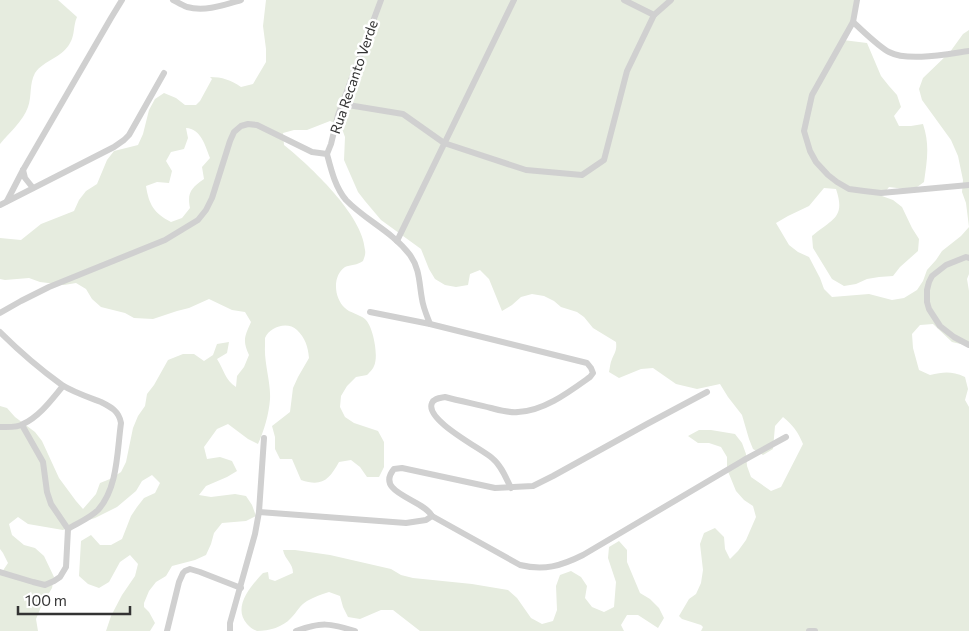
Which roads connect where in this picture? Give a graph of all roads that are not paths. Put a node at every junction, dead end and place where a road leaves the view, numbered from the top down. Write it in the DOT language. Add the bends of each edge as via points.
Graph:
graph roads {
  1 [pos="122,0"];
  2 [pos="173,0"];
  3 [pos="241,0"];
  4 [pos="381,0"];
  5 [pos="514,0"];
  6 [pos="624,0"];
  7 [pos="671,0"];
  8 [pos="857,0"];
  9 [pos="654,15"];
  10 [pos="853,22"];
  11 [pos="969,51"];
  12 [pos="164,73"];
  13 [pos="342,104"];
  14 [pos="444,143"];
  15 [pos="327,154"];
  16 [pos="22,170"];
  17 [pos="969,185"];
  18 [pos="33,188"];
  19 [pos="7,201"];
  20 [pos="0,205"];
  21 [pos="397,241"];
  22 [pos="969,258"];
  23 [pos="370,312"];
  24 [pos="0,313"];
  25 [pos="430,324"];
  26 [pos="0,332"];
  27 [pos="969,344"];
  28 [pos="63,386"];
  29 [pos="708,392"];
  30 [pos="22,425"];
  31 [pos="0,427"];
  32 [pos="786,437"];
  33 [pos="264,438"];
  34 [pos="511,488"];
  35 [pos="259,512"];
  36 [pos="432,516"];
  37 [pos="68,529"];
  38 [pos="0,572"];
  39 [pos="241,588"];
  40 [pos="167,631"];
  41 [pos="230,631"];
  42 [pos="296,631"];
  43 [pos="355,631"];
  44 [pos="809,631"];
  45 [pos="815,631"];
  1 -- 16 [label="street"];
  2 -- 3 [label="street" via="187,7 216,8"];
  4 -- 13 [label="street, Rua Recanto Verde"];
  5 -- 14 [label="street"];
  6 -- 9 [label="street"];
  7 -- 9 [label="street"];
  8 -- 10 [label="street"];
  9 -- 14 [label="street" via="627,71 604,160 582,175 526,170"];
  10 -- 11 [label="street" via="887,52 898,56"];
  10 -- 17 [label="street" via="812,95 804,131 816,162 837,182 864,191 881,193"];
  12 -- 18 [label="street" via="124,140"];
  13 -- 14 [label="street" via="403,114"];
  13 -- 15 [label="street, Rua Recanto Verde"];
  14 -- 21 [label="street"];
  15 -- 21 [label="street" via="345,198"];
  15 -- 24 [label="street" via="312,152 257,124 241,126 232,136 212,198 198,220 165,240 49,288"];
  16 -- 18 [label="street"];
  16 -- 19 [label="street"];
  18 -- 19 [label="street"];
  19 -- 20 [label="street"];
  21 -- 25 [label="street" via="415,263"];
  22 -- 27 [label="street" via="946,265 932,276 927,302 940,326"];
  23 -- 25 [label="street"];
  25 -- 34 [label="street" via="587,363 591,368 592,375 583,382 530,411 502,411 445,397 433,401 434,416 493,458"];
  26 -- 28 [label="street"];
  28 -- 30 [label="street" via="42,410"];
  28 -- 37 [label="street" via="108,406 117,412 121,423 115,474 106,499 97,511"];
  29 -- 34 [label="street" via="534,486"];
  30 -- 31 [label="street"];
  30 -- 37 [label="street" via="43,462 51,504"];
  32 -- 36 [label="street" via="583,555 556,566 532,568 520,565"];
  33 -- 35 [label="street"];
  34 -- 36 [label="street" via="495,488 394,469 389,481 394,491 424,507"];
  35 -- 36 [label="street" via="406,523"];
  35 -- 39 [label="street"];
  37 -- 38 [label="street" via="66,567 54,581 44,585"];
  39 -- 40 [label="street" via="200,572 185,571 179,582"];
  39 -- 41 [label="street"];
  42 -- 43 [label="street" via="322,623"];
  44 -- 45 [label="street"];
}
